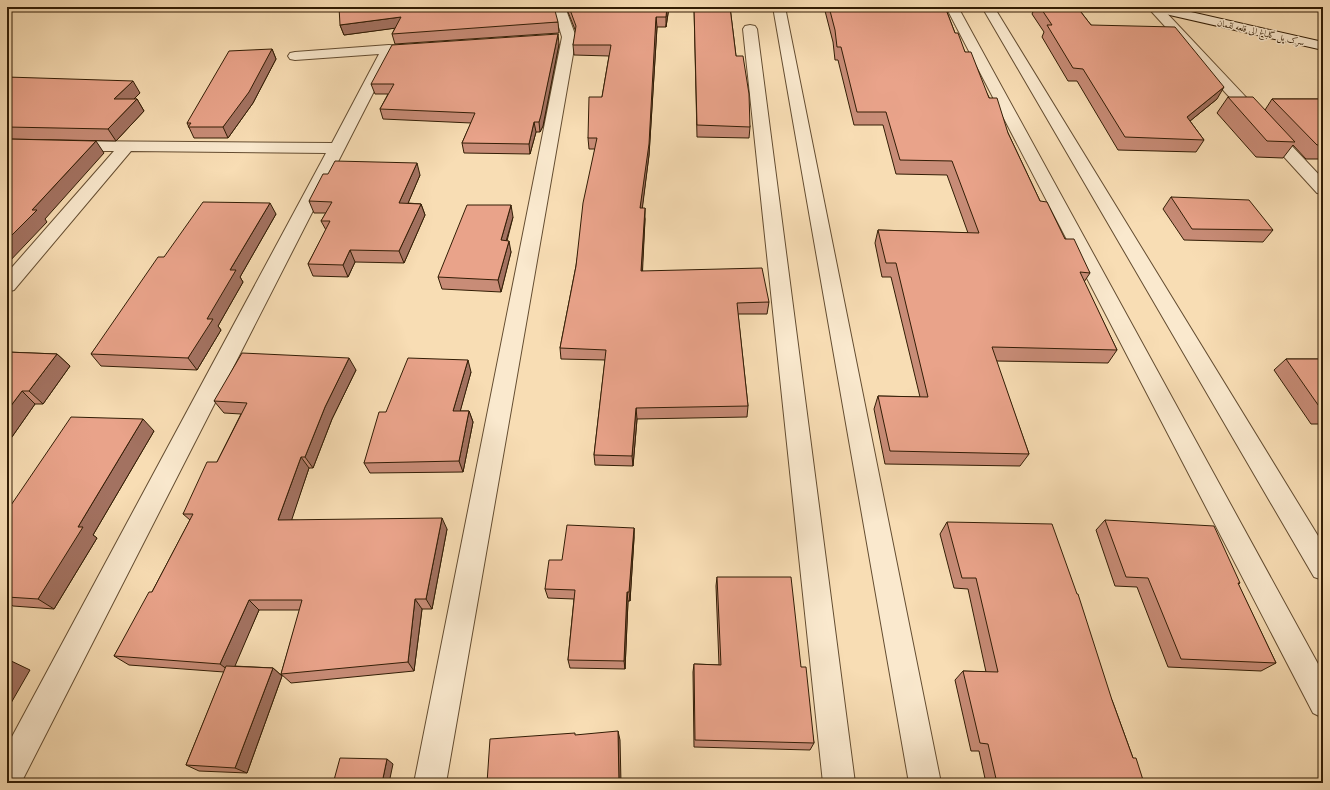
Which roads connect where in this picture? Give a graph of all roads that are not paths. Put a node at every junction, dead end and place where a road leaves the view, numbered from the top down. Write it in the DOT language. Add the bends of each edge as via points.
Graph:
graph roads {
  1 [pos="559,7"];
  2 [pos="778,7"];
  3 [pos="952,7"];
  4 [pos="988,7"];
  5 [pos="1154,7"];
  6 [pos="750,29"];
  7 [pos="1323,46"];
  8 [pos="412,48"];
  9 [pos="389,50"];
  10 [pos="295,56"];
  11 [pos="54,146"];
  12 [pos="126,148"];
  13 [pos="337,148"];
  14 [pos="1323,188"];
  15 [pos="7,285"];
  16 [pos="1323,568"];
  17 [pos="1323,703"];
  18 [pos="7,778"];
  19 [pos="430,783"];
  20 [pos="839,783"];
  21 [pos="925,783"];
  1 -- 19 [label="street" via="561,37"];
  2 -- 21 [label="street"];
  3 -- 17 [label="street"];
  4 -- 16 [label="street"];
  5 -- 7 [label="street, سرک پل گلباغ الی قلعه لقمان"];
  5 -- 14 [label="street"];
  6 -- 20 [label="street"];
  8 -- 9 [label="street"];
  9 -- 10 [label="street"];
  9 -- 13 [label="street"];
  11 -- 12 [label="street"];
  12 -- 13 [label="street"];
  12 -- 15 [label="street"];
  13 -- 18 [label="street"];
}
